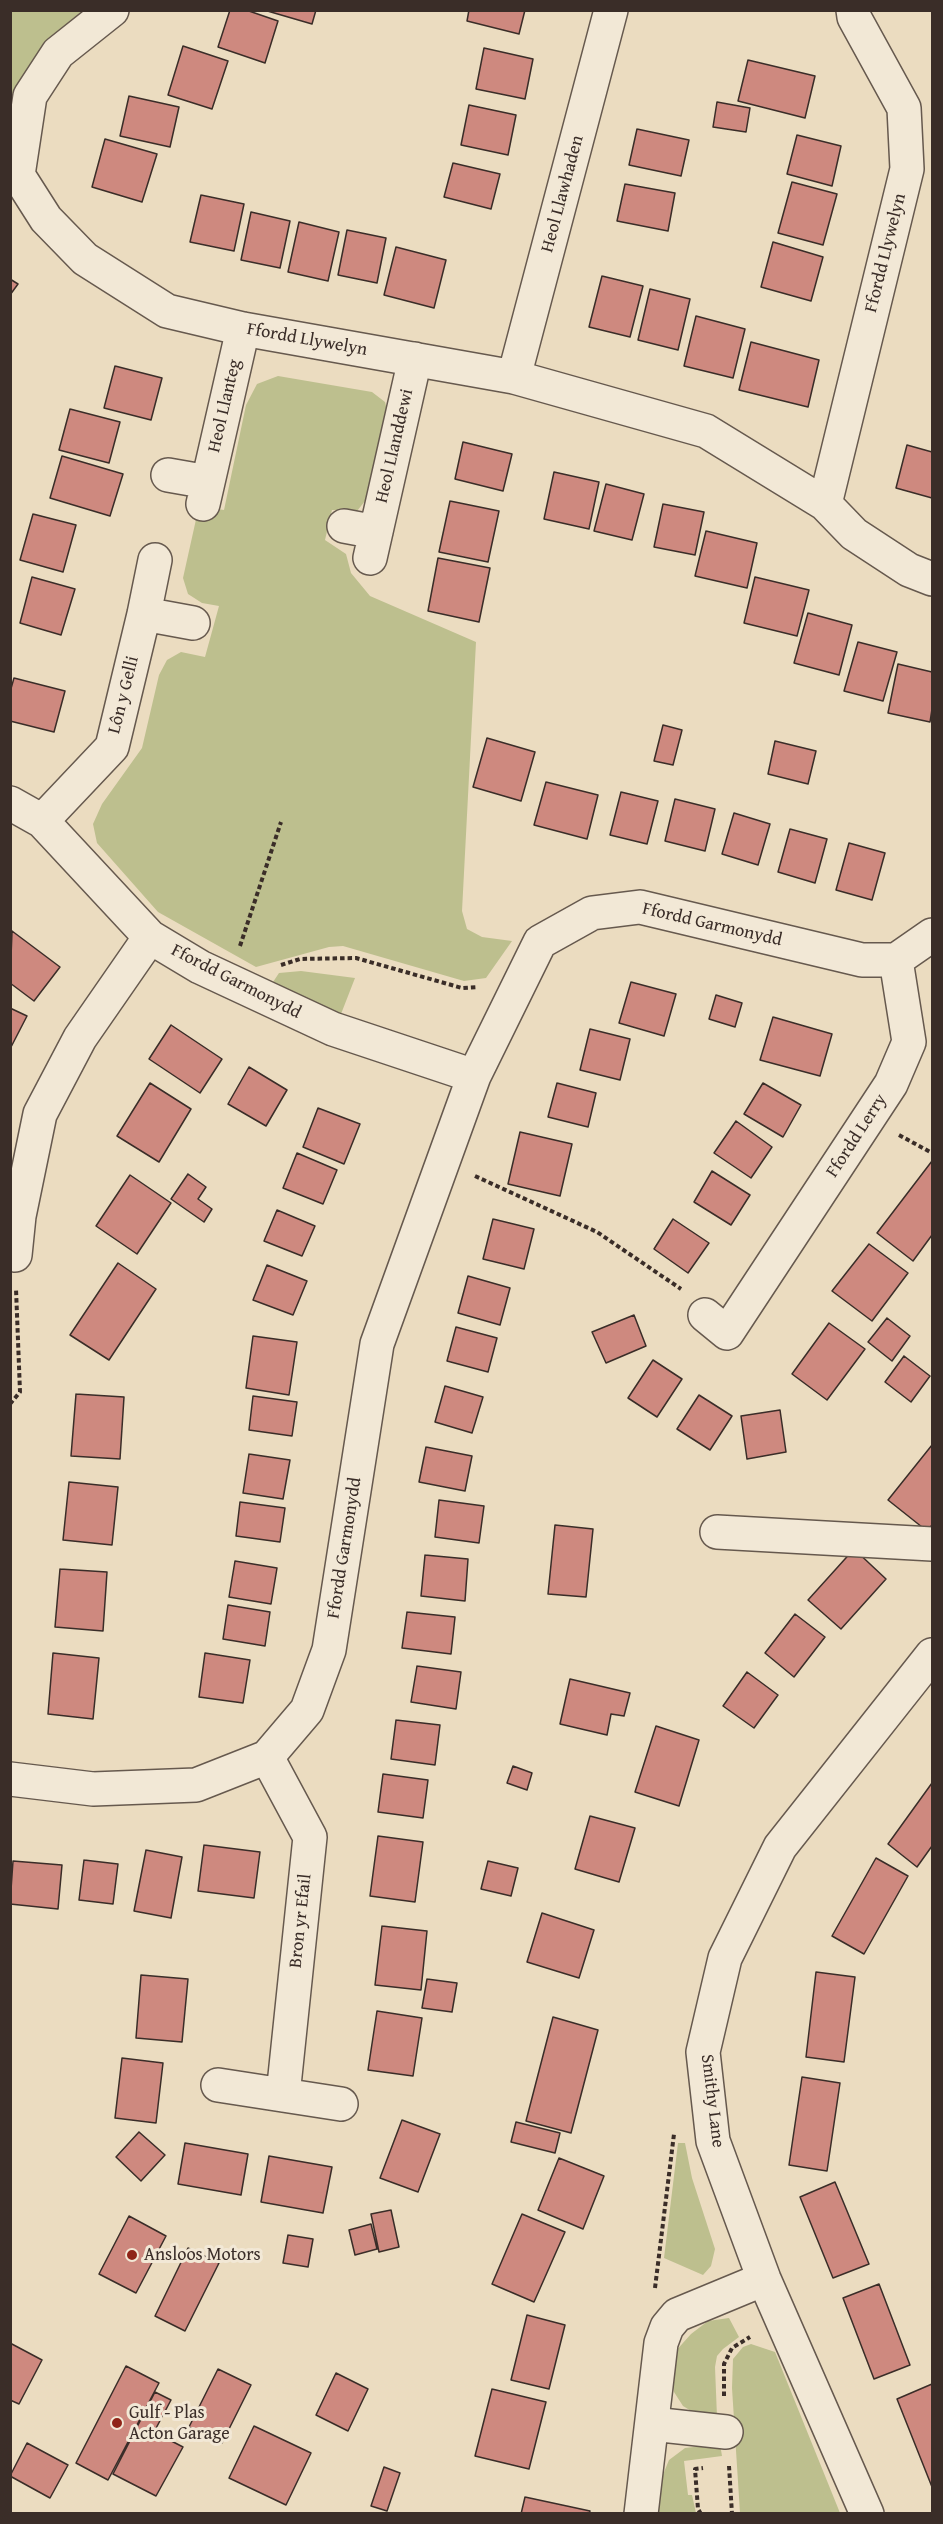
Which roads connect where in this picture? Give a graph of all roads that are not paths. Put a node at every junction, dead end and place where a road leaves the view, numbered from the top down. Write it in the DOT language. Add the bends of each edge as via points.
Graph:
graph roads {
  1 [pos="112,10"];
  2 [pos="611,10"];
  3 [pos="853,10"];
  4 [pos="14,176"];
  5 [pos="243,329"];
  6 [pos="415,359"];
  7 [pos="514,377"];
  8 [pos="168,475"];
  9 [pos="825,504"];
  10 [pos="344,526"];
  11 [pos="155,560"];
  12 [pos="933,579"];
  13 [pos="144,614"];
  14 [pos="193,623"];
  15 [pos="10,803"];
  16 [pos="42,821"];
  17 [pos="933,935"];
  18 [pos="150,937"];
  19 [pos="896,960"];
  20 [pos="474,1076"];
  21 [pos="15,1215"];
  22 [pos="15,1255"];
  23 [pos="726,1332"];
  24 [pos="717,1532"];
  25 [pos="933,1544"];
  26 [pos="933,1655"];
  27 [pos="267,1757"];
  28 [pos="10,1779"];
  29 [pos="218,2085"];
  30 [pos="283,2095"];
  31 [pos="341,2104"];
  32 [pos="764,2279"];
  33 [pos="652,2424"];
  34 [pos="726,2432"];
  35 [pos="641,2514"];
  36 [pos="867,2514"];
  1 -- 4 [label="street, Ffordd Llywelyn" via="58,53 30,96"];
  2 -- 7 [label="street, Heol Llawhaden"];
  3 -- 9 [label="street, Ffordd Llywelyn" via="904,108 907,169"];
  4 -- 5 [label="street, Ffordd Llywelyn" via="46,219 85,259 167,311"];
  5 -- 6 [label="street, Ffordd Llywelyn"];
  5 -- 8 [label="street, Heol Llanteg" via="205,493"];
  6 -- 7 [label="street, Ffordd Llywelyn"];
  6 -- 10 [label="street, Heol Llanddewi" via="373,545"];
  7 -- 9 [label="street, Ffordd Llywelyn" via="706,431"];
  9 -- 12 [label="street, Ffordd Llywelyn" via="854,534 909,570"];
  11 -- 13 [label="street, Lôn y Gelli"];
  13 -- 14 [label="street"];
  13 -- 16 [label="street, Lôn y Gelli" via="112,747"];
  15 -- 16 [label="street, Ffordd Garmonydd"];
  16 -- 18 [label="street, Ffordd Garmonydd"];
  17 -- 19 [label="street"];
  18 -- 20 [label="street, Ffordd Garmonydd" via="200,967 333,1029"];
  18 -- 21 [label="street" via="80,1038 40,1114"];
  19 -- 20 [label="street, Ffordd Garmonydd" via="862,960 640,907 592,914 540,942"];
  19 -- 23 [label="street, Ffordd Lerry" via="909,1042 891,1084"];
  20 -- 27 [label="street, Ffordd Garmonydd" via="377,1344 329,1650 307,1710"];
  21 -- 22 [label="street"];
  24 -- 25 [label="street"];
  26 -- 32 [label="street, Smithy Lane" via="780,1847 725,1958 703,2052 713,2141"];
  27 -- 28 [label="street, Ffordd Garmonydd" via="196,1785 93,1789"];
  27 -- 30 [label="street, Bron yr Efail" via="310,1837"];
  29 -- 30 [label="street"];
  30 -- 31 [label="street"];
  32 -- 33 [label="street" via="677,2315 667,2327 661,2343"];
  32 -- 36 [label="street, Smithy Lane"];
  33 -- 34 [label="street"];
  33 -- 35 [label="street"];
}
